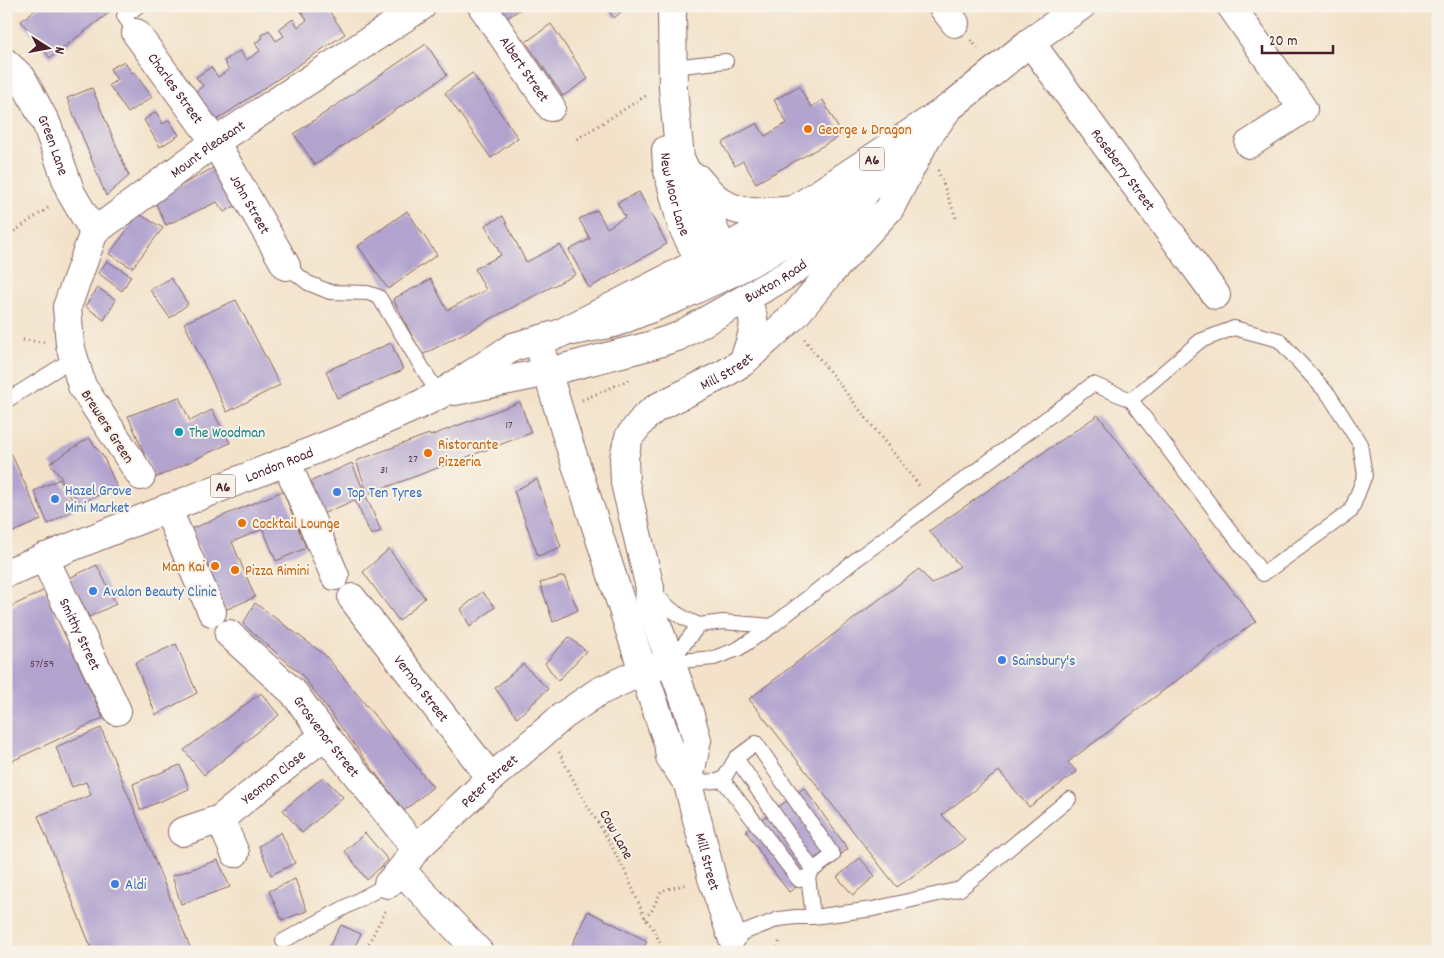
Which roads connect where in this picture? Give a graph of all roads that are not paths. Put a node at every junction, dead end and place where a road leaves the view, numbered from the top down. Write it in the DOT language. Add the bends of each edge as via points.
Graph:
graph roads {
  1 [pos="138,6"];
  2 [pos="422,6"];
  3 [pos="482,6"];
  4 [pos="672,6"];
  5 [pos="1081,6"];
  6 [pos="1231,6"];
  7 [pos="136,33"];
  8 [pos="1030,42"];
  9 [pos="726,61"];
  10 [pos="6,63"];
  11 [pos="673,80"];
  12 [pos="551,107"];
  13 [pos="950,107"];
  14 [pos="215,142"];
  15 [pos="1249,144"];
  16 [pos="680,158"];
  17 [pos="865,192"];
  18 [pos="794,210"];
  19 [pos="94,232"];
  20 [pos="719,261"];
  21 [pos="286,266"];
  22 [pos="1216,295"];
  23 [pos="746,299"];
  24 [pos="549,337"];
  25 [pos="72,351"];
  26 [pos="743,362"];
  27 [pos="548,372"];
  28 [pos="439,395"];
  29 [pos="1131,400"];
  30 [pos="6,401"];
  31 [pos="286,461"];
  32 [pos="141,476"];
  33 [pos="166,508"];
  34 [pos="44,557"];
  35 [pos="6,573"];
  36 [pos="335,576"];
  37 [pos="650,588"];
  38 [pos="352,598"];
  39 [pos="212,612"];
  40 [pos="700,625"];
  41 [pos="772,626"];
  42 [pos="229,634"];
  43 [pos="670,662"];
  44 [pos="643,671"];
  45 [pos="117,711"];
  46 [pos="325,735"];
  47 [pos="736,758"];
  48 [pos="491,778"];
  49 [pos="723,780"];
  50 [pos="688,784"];
  51 [pos="1069,798"];
  52 [pos="220,819"];
  53 [pos="182,832"];
  54 [pos="234,853"];
  55 [pos="402,868"];
  56 [pos="810,873"];
  57 [pos="813,918"];
  58 [pos="732,937"];
  59 [pos="283,941"];
  60 [pos="479,952"];
  1 -- 7 [label="lane" via="124,16"];
  2 -- 14 [label="main road, Mount Pleasant"];
  3 -- 12 [label="main road, Albert Street"];
  4 -- 11 [label="main road, New Moor Lane"];
  5 -- 8 [label="main road, Buxton Road / A6"];
  6 -- 15 [label="main road" via="1303,109"];
  7 -- 14 [label="main road, Charles Street"];
  8 -- 13 [label="main road, Buxton Road / A6"];
  8 -- 22 [label="main road, Roseberry Street"];
  9 -- 11 [label="lane"];
  10 -- 19 [label="main road, Green Lane" via="22,78 46,125 71,193"];
  11 -- 16 [label="main road, New Moor Lane"];
  11 -- 20 [label="main road, New Moor Lane" via="665,141 667,167 682,226"];
  13 -- 17 [label="main road, Buxton Road / A6"];
  13 -- 18 [label="main road, Buxton Road / A6"];
  13 -- 26 [label="main road, Mill Street" via="926,139 890,208 796,314"];
  14 -- 19 [label="main road, Mount Pleasant"];
  14 -- 21 [label="main road, John Street"];
  16 -- 18 [label="main road" via="722,203 758,213"];
  16 -- 20 [label="main road, New Moor Lane" via="713,227"];
  17 -- 20 [label="main road, A6" via="770,252"];
  17 -- 23 [label="main road, Buxton Road / A6" via="854,214 809,259"];
  18 -- 20 [label="main road, Buxton Road / A6"];
  19 -- 25 [label="main road" via="67,307"];
  20 -- 23 [label="main road, New Moor Lane"];
  20 -- 24 [label="main road, Buxton Road / A6" via="668,279"];
  21 -- 28 [label="lane" via="308,283 330,292 368,293 379,297"];
  23 -- 26 [label="main road, New Moor Lane" via="754,324"];
  23 -- 27 [label="main road, Buxton Road / A6" via="677,337"];
  24 -- 27 [label="main road, Mill Street"];
  24 -- 28 [label="main road, London Road / A6" via="513,347"];
  25 -- 30 [label="lane"];
  25 -- 32 [label="main road, Brewers Green" via="82,386"];
  26 -- 37 [label="main road, Mill Street" via="656,408 629,437 624,458 625,483"];
  27 -- 28 [label="main road, London Road / A6"];
  27 -- 44 [label="main road, Mill Street"];
  28 -- 31 [label="main road, London Road / A6"];
  29 -- 29 [label="lane" via="1200,341 1234,328 1279,340 1328,395 1360,444 1365,475 1351,512 1263,574"];
  29 -- 41 [label="lane" via="1092,384"];
  31 -- 33 [label="main road, London Road / A6"];
  31 -- 36 [label="main road"];
  33 -- 34 [label="main road, London Road / A6"];
  33 -- 39 [label="main road"];
  34 -- 35 [label="main road, London Road / A6"];
  34 -- 45 [label="main road, Smithy Street"];
  37 -- 40 [label="lane" via="680,617"];
  37 -- 43 [label="main road, Mill Street" via="649,603"];
  38 -- 48 [label="main road, Vernon Street"];
  40 -- 41 [label="lane" via="723,622"];
  40 -- 43 [label="lane"];
  41 -- 43 [label="lane" via="738,649 714,658"];
  42 -- 46 [label="main road, Grosvenor Street" via="294,693"];
  43 -- 44 [label="main road, Peter Street"];
  43 -- 50 [label="main road, Mill Street" via="690,712 697,740"];
  44 -- 48 [label="main road, Peter Street" via="598,692 563,716"];
  44 -- 50 [label="main road, Mill Street" via="670,757"];
  46 -- 52 [label="main road, Yeoman Close"];
  46 -- 55 [label="main road, Grosvenor Street"];
  47 -- 49 [label="lane"];
  47 -- 56 [label="lane"];
  47 -- 56 [label="lane" via="756,744 833,855"];
  48 -- 55 [label="main road, Peter Street"];
  49 -- 50 [label="lane"];
  49 -- 56 [label="lane" via="799,880"];
  50 -- 58 [label="main road, Mill Street" via="712,878"];
  51 -- 57 [label="lane" via="960,889 873,909"];
  52 -- 53 [label="main road, Yeoman Close"];
  52 -- 54 [label="main road"];
  55 -- 59 [label="lane"];
  55 -- 60 [label="main road, Grosvenor Street"];
  56 -- 57 [label="lane"];
  57 -- 58 [label="lane" via="779,919"];
}
